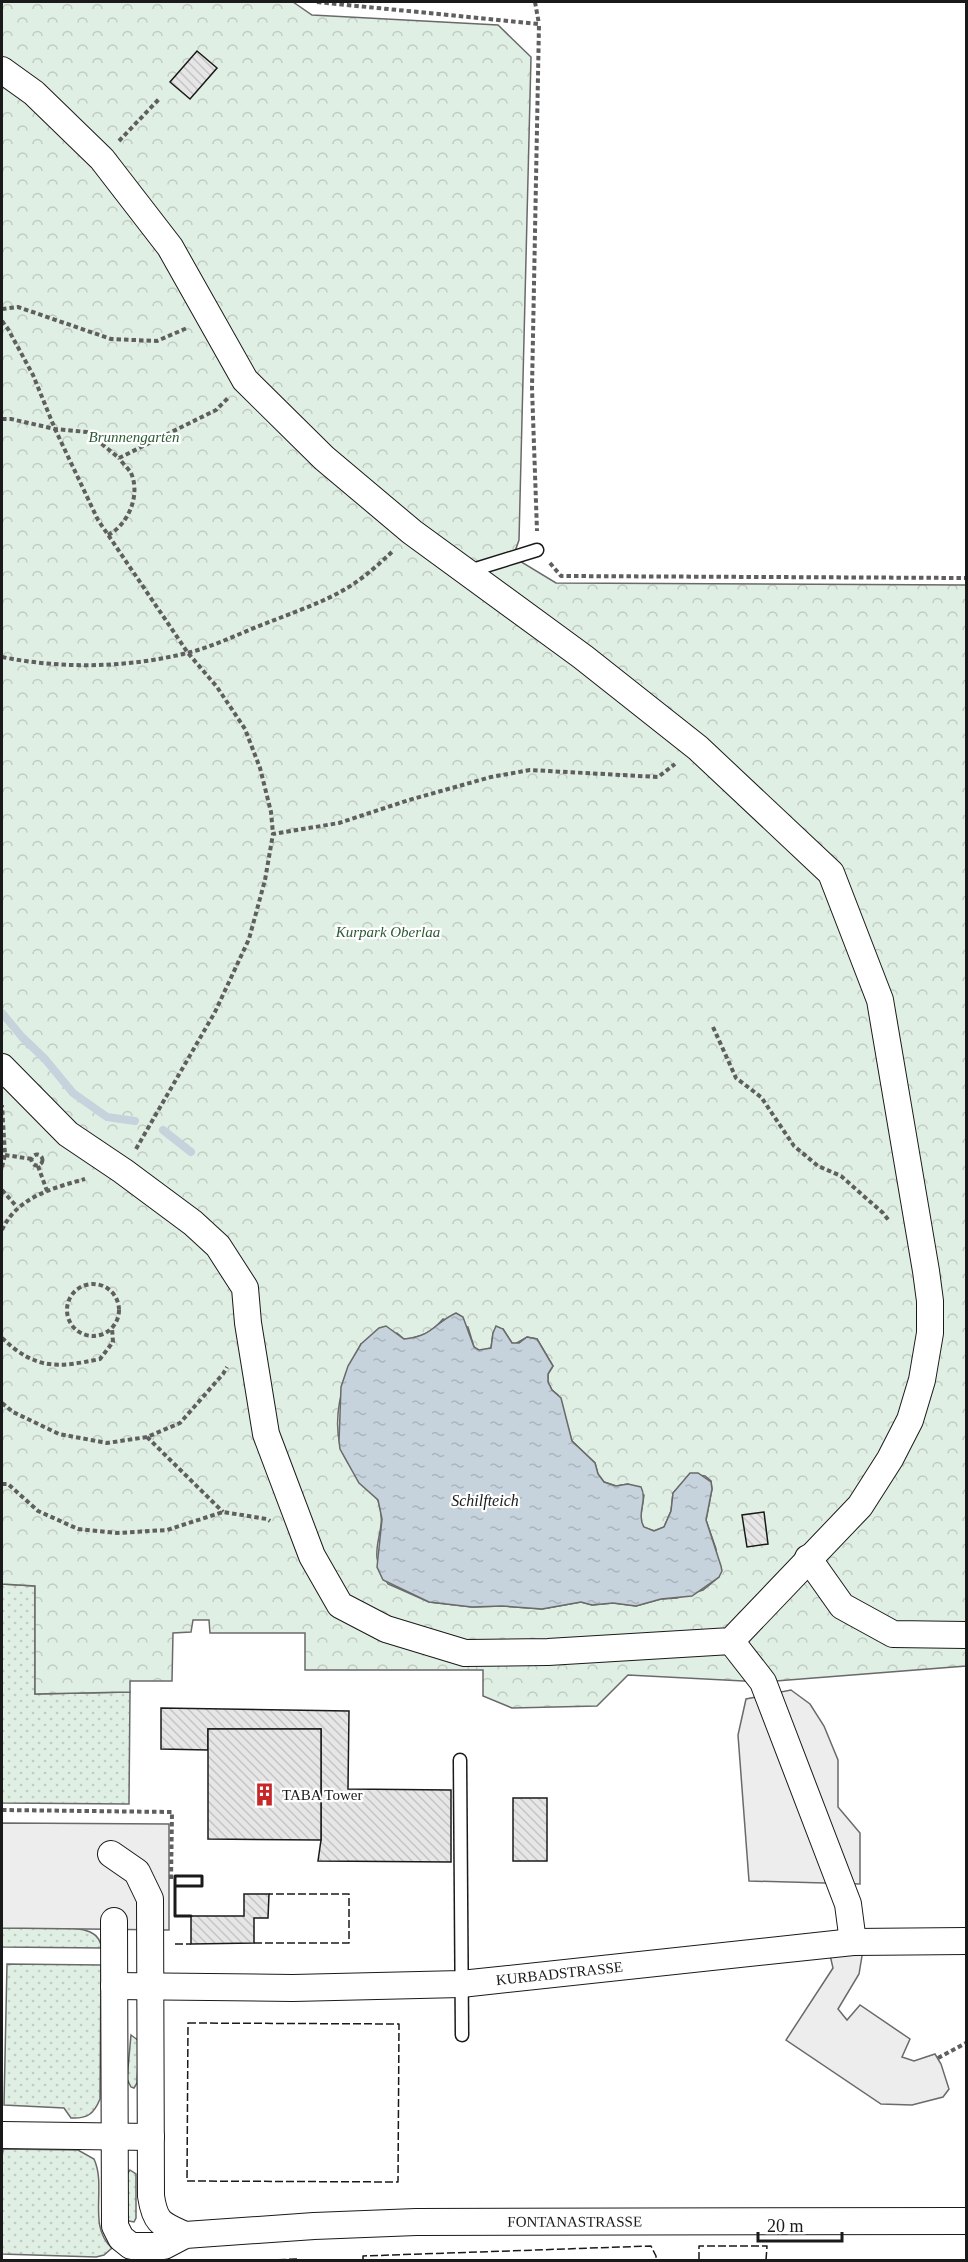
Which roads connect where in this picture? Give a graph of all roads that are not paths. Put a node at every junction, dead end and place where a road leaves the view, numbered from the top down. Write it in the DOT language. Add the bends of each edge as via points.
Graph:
graph roads {
  1 [pos="2,70"];
  2 [pos="537,550"];
  3 [pos="465,572"];
  4 [pos="2,1067"];
  5 [pos="808,1558"];
  6 [pos="966,1635"];
  7 [pos="731,1641"];
  8 [pos="459,1760"];
  9 [pos="111,1854"];
  10 [pos="114,1921"];
  11 [pos="966,1941"];
  12 [pos="853,1942"];
  13 [pos="461,1984"];
  14 [pos="114,1986"];
  15 [pos="152,1986"];
  16 [pos="462,2035"];
  17 [pos="2,2135"];
  18 [pos="114,2137"];
  19 [pos="151,2137"];
  20 [pos="966,2221"];
  21 [pos="185,2235"];
  1 -- 3 [label="street" via="34,93 102,159 170,247 245,380 324,458"];
  2 -- 3 [label="lane"];
  3 -- 5 [label="street" via="583,657 698,748 831,873 880,1000 927,1281 930,1333 910,1420 890,1459 860,1506"];
  4 -- 7 [label="street" via="68,1134 169,1204 218,1246 245,1288 266,1434 312,1556 340,1605 386,1629 465,1653"];
  5 -- 6 [label="street" via="842,1606 893,1634"];
  5 -- 7 [label="street"];
  7 -- 12 [label="street" via="763,1682 848,1904"];
  8 -- 13 [label="lane"];
  9 -- 15 [label="street" via="137,1872 150,1899"];
  10 -- 14 [label="street"];
  11 -- 12 [label="street, KURBADSTRASSE"];
  12 -- 13 [label="street, KURBADSTRASSE"];
  13 -- 15 [label="street, KURBADSTRASSE"];
  13 -- 16 [label="lane"];
  14 -- 15 [label="street, KURBADSTRASSE"];
  14 -- 18 [label="street"];
  15 -- 19 [label="street"];
  17 -- 18 [label="street"];
  18 -- 19 [label="street"];
  18 -- 21 [label="street" via="115,2226 121,2238 131,2246 164,2246"];
  19 -- 21 [label="street" via="154,2212 160,2224"];
  20 -- 21 [label="street, FONTANASTRASSE" via="416,2222"];
}
